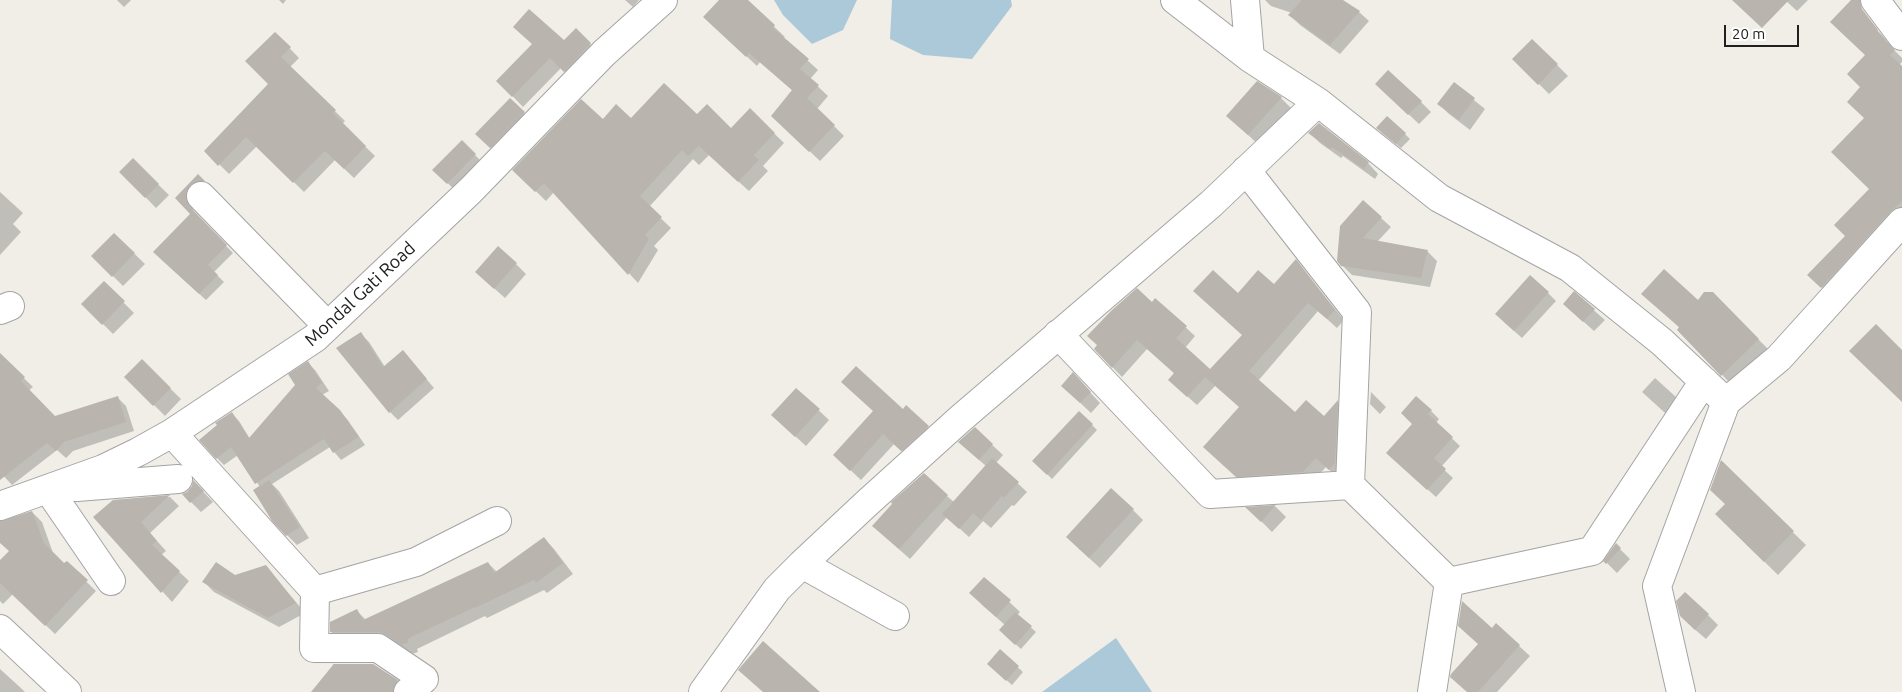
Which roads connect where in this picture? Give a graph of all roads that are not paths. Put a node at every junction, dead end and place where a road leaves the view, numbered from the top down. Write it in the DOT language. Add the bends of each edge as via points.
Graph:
graph roads {
  1 [pos="663,0"];
  2 [pos="1175,0"];
  3 [pos="1245,0"];
  4 [pos="1875,0"];
  5 [pos="1902,36"];
  6 [pos="1250,58"];
  7 [pos="1318,102"];
  8 [pos="1246,170"];
  9 [pos="201,196"];
  10 [pos="1902,222"];
  11 [pos="318,317"];
  12 [pos="1058,334"];
  13 [pos="1704,381"];
  14 [pos="1726,402"];
  15 [pos="172,433"];
  16 [pos="1350,485"];
  17 [pos="48,489"];
  18 [pos="0,506"];
  19 [pos="497,521"];
  20 [pos="802,564"];
  21 [pos="112,581"];
  22 [pos="1449,582"];
  23 [pos="315,591"];
  24 [pos="895,616"];
  25 [pos="0,629"];
  26 [pos="66,692"];
  27 [pos="408,692"];
  28 [pos="703,692"];
  29 [pos="1432,692"];
  30 [pos="1681,692"];
  1 -- 15 [label="street, Mondal Gati Road" via="604,53 471,190 315,338"];
  2 -- 6 [label="street"];
  3 -- 6 [label="street"];
  4 -- 5 [label="street"];
  6 -- 7 [label="street"];
  7 -- 8 [label="street"];
  7 -- 13 [label="street" via="1440,198 1570,268 1662,342"];
  8 -- 12 [label="street" via="1211,204"];
  8 -- 16 [label="street" via="1357,312"];
  9 -- 11 [label="street"];
  10 -- 14 [label="street" via="1778,358"];
  12 -- 16 [label="street" via="1210,494"];
  12 -- 20 [label="street" via="952,425"];
  13 -- 14 [label="street"];
  13 -- 22 [label="street" via="1592,551"];
  14 -- 30 [label="street" via="1657,586"];
  15 -- 17 [label="street, Mondal Gati Road" via="103,469"];
  15 -- 17 [label="street" via="180,490"];
  15 -- 23 [label="street"];
  16 -- 22 [label="street"];
  17 -- 18 [label="street, Mondal Gati Road"];
  17 -- 21 [label="street"];
  19 -- 23 [label="street" via="416,562"];
  20 -- 24 [label="street"];
  20 -- 28 [label="street" via="777,589"];
  22 -- 29 [label="street"];
  23 -- 27 [label="street" via="314,648 378,648 424,679"];
  25 -- 26 [label="street"];
}
